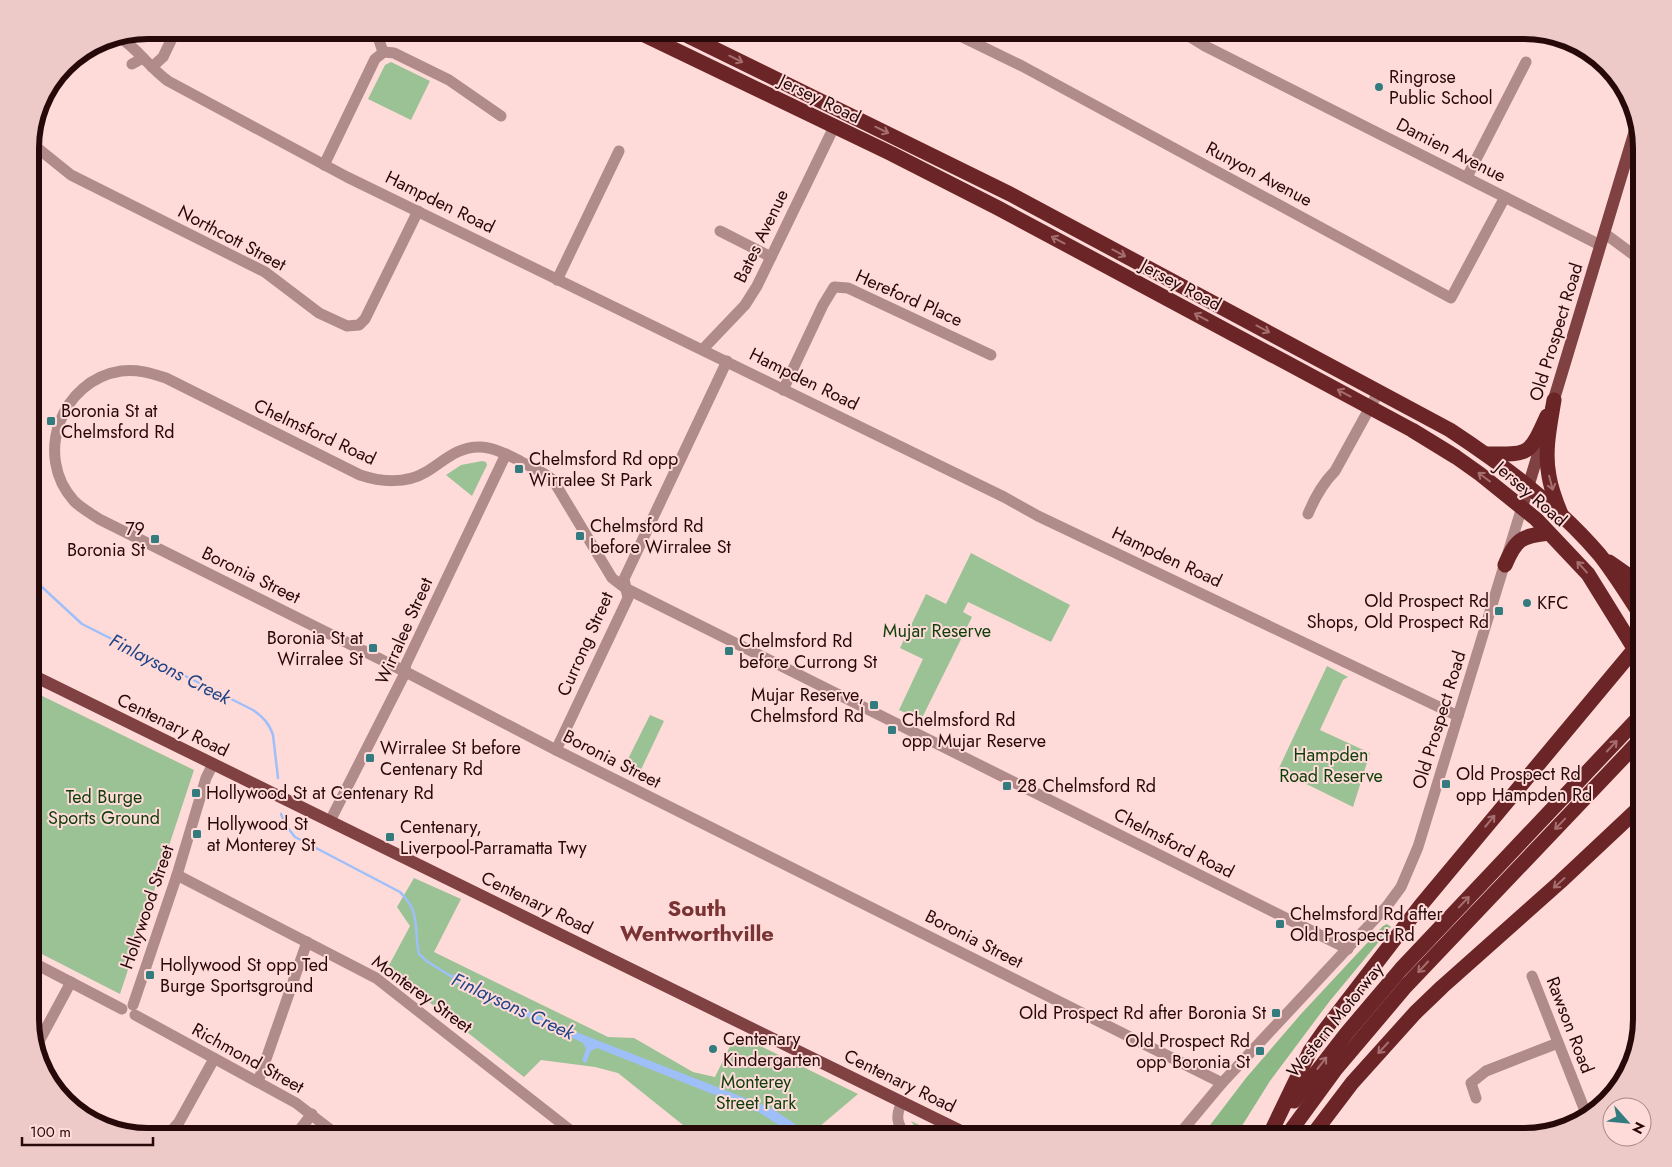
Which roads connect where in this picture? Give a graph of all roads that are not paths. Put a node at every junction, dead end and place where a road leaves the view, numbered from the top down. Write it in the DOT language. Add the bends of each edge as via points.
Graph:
graph roads {
  1 [pos="172,39"];
  2 [pos="653,39"];
  3 [pos="694,39"];
  4 [pos="966,39"];
  5 [pos="1194,39"];
  6 [pos="379,40"];
  7 [pos="124,41"];
  8 [pos="383,52"];
  9 [pos="144,58"];
  10 [pos="1525,61"];
  11 [pos="132,64"];
  12 [pos="152,67"];
  13 [pos="501,116"];
  14 [pos="834,127"];
  15 [pos="1632,137"];
  16 [pos="39,149"];
  17 [pos="619,151"];
  18 [pos="324,165"];
  19 [pos="1467,177"];
  20 [pos="1505,197"];
  21 [pos="418,211"];
  22 [pos="720,231"];
  23 [pos="1602,239"];
  24 [pos="1633,256"];
  25 [pos="771,257"];
  26 [pos="557,280"];
  27 [pos="703,349"];
  28 [pos="991,355"];
  29 [pos="727,361"];
  30 [pos="783,390"];
  31 [pos="1379,391"];
  32 [pos="1554,400"];
  33 [pos="1370,407"];
  34 [pos="64,412"];
  35 [pos="506,454"];
  36 [pos="1487,454"];
  37 [pos="1528,487"];
  38 [pos="1522,507"];
  39 [pos="1308,514"];
  40 [pos="1562,516"];
  41 [pos="1549,533"];
  42 [pos="1599,555"];
  43 [pos="1505,565"];
  44 [pos="1633,579"];
  45 [pos="625,588"];
  46 [pos="1633,604"];
  47 [pos="1633,641"];
  48 [pos="1633,657"];
  49 [pos="404,670"];
  50 [pos="39,678"];
  51 [pos="1458,716"];
  52 [pos="1633,724"];
  53 [pos="1633,747"];
  54 [pos="556,750"];
  55 [pos="213,764"];
  56 [pos="1633,813"];
  57 [pos="330,821"];
  58 [pos="1633,821"];
  59 [pos="1594,850"];
  60 [pos="177,875"];
  61 [pos="307,942"];
  62 [pos="1348,949"];
  63 [pos="39,966"];
  64 [pos="1532,976"];
  65 [pos="71,982"];
  66 [pos="130,1009"];
  67 [pos="41,1038"];
  68 [pos="1558,1043"];
  69 [pos="214,1059"];
  70 [pos="258,1082"];
  71 [pos="1222,1083"];
  72 [pos="1476,1098"];
  73 [pos="902,1101"];
  74 [pos="1585,1110"];
  75 [pos="312,1114"];
  76 [pos="174,1128"];
  77 [pos="301,1128"];
  78 [pos="329,1128"];
  79 [pos="568,1128"];
  80 [pos="900,1128"];
  81 [pos="955,1128"];
  82 [pos="1184,1128"];
  83 [pos="1273,1128"];
  84 [pos="1274,1128"];
  85 [pos="1293,1128"];
  86 [pos="1317,1128"];
  1 -- 12 [label="street" via="163,57"];
  2 -- 14 [label="highway, Jersey Road"];
  3 -- 31 [label="highway, Jersey Road, one-way" via="1003,190"];
  4 -- 20 [label="street, Runyon Avenue" via="1451,298"];
  5 -- 19 [label="street, Damien Avenue"];
  6 -- 8 [label="street"];
  7 -- 9 [label="street, Hampden Road"];
  8 -- 13 [label="street" via="394,53 449,80"];
  8 -- 18 [label="street" via="375,59"];
  9 -- 11 [label="street"];
  9 -- 12 [label="street, Hampden Road"];
  10 -- 19 [label="street"];
  12 -- 18 [label="street, Hampden Road" via="171,82"];
  14 -- 25 [label="street, Bates Avenue"];
  33 -- 14 [label="highway, Jersey Road, one-way" via="998,208"];
  15 -- 23 [label="main road, Old Prospect Road"];
  16 -- 21 [label="street, Northcott Street" via="71,175 265,272 315,310 346,326 358,325 365,319"];
  17 -- 26 [label="street"];
  18 -- 21 [label="street, Hampden Road"];
  19 -- 20 [label="street, Damien Avenue"];
  20 -- 23 [label="street, Damien Avenue"];
  21 -- 26 [label="street, Hampden Road"];
  22 -- 25 [label="street"];
  23 -- 24 [label="street, Damien Avenue"];
  23 -- 32 [label="main road, Old Prospect Road"];
  25 -- 27 [label="street, Bates Avenue" via="745,305"];
  26 -- 27 [label="street, Hampden Road"];
  27 -- 29 [label="street, Hampden Road"];
  28 -- 30 [label="street, Hereford Place" via="848,288 834,287"];
  29 -- 30 [label="street, Hampden Road"];
  29 -- 45 [label="street, Currong Street" via="624,579"];
  30 -- 51 [label="street, Hampden Road" via="1004,496 1038,516"];
  31 -- 33 [label="street"];
  31 -- 36 [label="highway, Jersey Road"];
  32 -- 36 [label="highway" via="1535,442 1525,451 1512,455"];
  32 -- 37 [label="main road, Old Prospect Road"];
  32 -- 40 [label="highway, one-way" via="1547,448 1548,468"];
  38 -- 33 [label="highway, Jersey Road, one-way" via="1456,457"];
  33 -- 39 [label="street" via="1335,471 1315,496"];
  34 -- 35 [label="street, Chelmsford Road" via="78,393 98,379 114,373 137,371 166,378 372,479 389,481 414,477 450,455 472,448 491,448"];
  34 -- 49 [label="street, Boronia Street" via="55,436 56,467 66,490 86,511"];
  35 -- 45 [label="street, Chelmsford Road" via="553,480 612,578"];
  35 -- 49 [label="street, Wirralee Street"];
  36 -- 37 [label="highway, Jersey Road"];
  37 -- 38 [label="main road, Old Prospect Road"];
  37 -- 40 [label="highway, Jersey Road"];
  38 -- 41 [label="highway, Jersey Road"];
  38 -- 43 [label="street, Old Prospect Road"];
  40 -- 42 [label="highway, Jersey Road"];
  41 -- 43 [label="highway" via="1522,538 1512,549"];
  47 -- 41 [label="highway, Jersey Road, one-way" via="1588,574"];
  42 -- 44 [label="highway"];
  42 -- 46 [label="highway, Jersey Road"];
  43 -- 51 [label="street, Old Prospect Road"];
  45 -- 54 [label="street, Currong Street" via="628,598"];
  45 -- 62 [label="street, Chelmsford Road"];
  83 -- 48 [label="highway, one-way" via="1310,1051 1324,1031 1421,905"];
  49 -- 54 [label="street, Boronia Street"];
  49 -- 57 [label="street, Wirralee Street"];
  50 -- 55 [label="main road, Centenary Road"];
  51 -- 62 [label="street, Old Prospect Road" via="1410,869 1395,898"];
  84 -- 52 [label="highway, Western Motorway, one-way" via="1379,993"];
  53 -- 85 [label="highway, Western Motorway, one-way" via="1406,986 1335,1070"];
  54 -- 71 [label="street, Boronia Street"];
  55 -- 57 [label="main road, Centenary Road"];
  55 -- 60 [label="street, Hollywood Street"];
  56 -- 59 [label="highway"];
  57 -- 73 [label="main road, Centenary Road"];
  58 -- 59 [label="highway"];
  59 -- 86 [label="highway, one-way" via="1415,1014"];
  60 -- 61 [label="street, Monterey Street"];
  60 -- 66 [label="street, Hollywood Street"];
  61 -- 70 [label="street"];
  61 -- 79 [label="street, Monterey Street" via="376,978"];
  62 -- 71 [label="street, Old Prospect Road"];
  63 -- 65 [label="street, Richmond Street"];
  64 -- 68 [label="street, Rawson Road"];
  65 -- 66 [label="street, Richmond Street"];
  65 -- 67 [label="street"];
  66 -- 69 [label="street, Richmond Street"];
  68 -- 72 [label="street" via="1486,1071 1471,1083"];
  68 -- 74 [label="street, Rawson Road"];
  69 -- 70 [label="street, Richmond Street"];
  69 -- 76 [label="street"];
  70 -- 75 [label="street, Richmond Street"];
  71 -- 82 [label="street, Old Prospect Road"];
  73 -- 80 [label="street" via="897,1113"];
  73 -- 81 [label="main road, Centenary Road"];
  75 -- 77 [label="street"];
  75 -- 78 [label="street, Richmond Street"];
}
